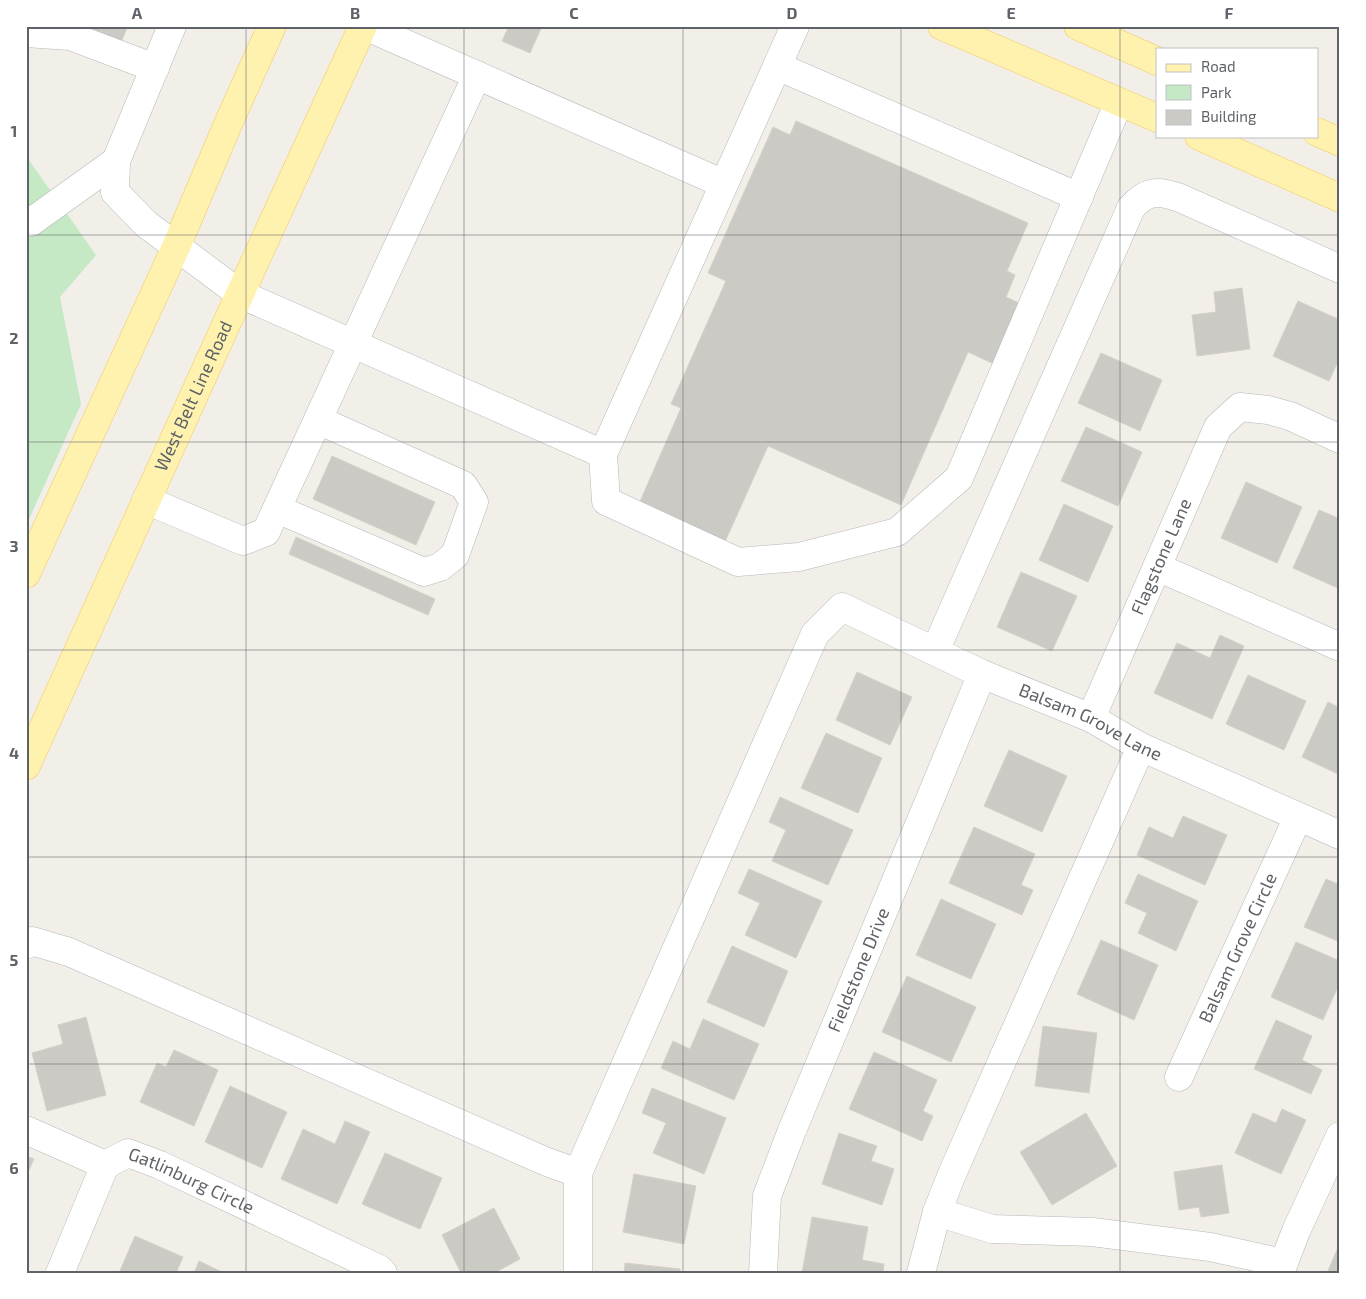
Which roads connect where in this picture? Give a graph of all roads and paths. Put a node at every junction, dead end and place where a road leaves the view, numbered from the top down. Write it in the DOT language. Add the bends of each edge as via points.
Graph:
graph roads {
  1 [pos="172,26"];
  2 [pos="272,26"];
  3 [pos="364,26"];
  4 [pos="795,26"];
  5 [pos="942,26"];
  6 [pos="1078,26"];
  7 [pos="26,33"];
  8 [pos="1156,61"];
  9 [pos="777,66"];
  10 [pos="155,68"];
  11 [pos="477,75"];
  12 [pos="1119,102"];
  13 [pos="1156,118"];
  14 [pos="1318,132"];
  15 [pos="1204,138"];
  16 [pos="1340,142"];
  17 [pos="116,162"];
  18 [pos="724,184"];
  19 [pos="1078,197"];
  20 [pos="1340,198"];
  21 [pos="30,222"];
  22 [pos="176,246"];
  23 [pos="1340,269"];
  24 [pos="240,294"];
  25 [pos="353,344"];
  26 [pos="318,420"];
  27 [pos="1340,438"];
  28 [pos="603,454"];
  29 [pos="146,500"];
  30 [pos="277,509"];
  31 [pos="1157,567"];
  32 [pos="26,574"];
  33 [pos="1340,647"];
  34 [pos="935,651"];
  35 [pos="982,674"];
  36 [pos="1091,718"];
  37 [pos="1141,747"];
  38 [pos="26,766"];
  39 [pos="1298,817"];
  40 [pos="1340,835"];
  41 [pos="26,946"];
  42 [pos="1179,1077"];
  43 [pos="26,1130"];
  44 [pos="1340,1136"];
  45 [pos="105,1165"];
  46 [pos="578,1173"];
  47 [pos="937,1212"];
  48 [pos="1281,1268"];
  49 [pos="60,1273"];
  50 [pos="383,1273"];
  51 [pos="578,1273"];
  52 [pos="763,1273"];
  53 [pos="921,1273"];
  1 -- 10 [label="street"];
  2 -- 22 [label="main road"];
  3 -- 11 [label="street"];
  3 -- 24 [label="main road, West Belt Line Road"];
  4 -- 9 [label="street"];
  5 -- 12 [label="main road"];
  6 -- 8 [label="main road"];
  7 -- 10 [label="street" via="70,36"];
  9 -- 18 [label="street"];
  9 -- 19 [label="street"];
  10 -- 17 [label="street"];
  11 -- 18 [label="street"];
  11 -- 25 [label="street"];
  12 -- 13 [label="main road"];
  12 -- 19 [label="street"];
  14 -- 16 [label="main road"];
  15 -- 20 [label="main road"];
  17 -- 21 [label="street"];
  17 -- 22 [label="street" via="114,192 146,224"];
  18 -- 28 [label="street"];
  19 -- 28 [label="street" via="959,478 897,532 799,557 738,562 606,501"];
  22 -- 24 [label="street"];
  22 -- 32 [label="main road"];
  23 -- 34 [label="street" via="1172,195 1163,192 1139,199 1131,208"];
  24 -- 25 [label="street"];
  24 -- 29 [label="main road, West Belt Line Road"];
  25 -- 26 [label="street"];
  25 -- 28 [label="street"];
  26 -- 30 [label="street"];
  26 -- 30 [label="street" via="463,485 474,502 455,555 440,567 424,572"];
  27 -- 31 [label="street, Flagstone Lane" via="1290,416 1240,407 1218,427"];
  29 -- 30 [label="street" via="243,541 266,532"];
  29 -- 38 [label="main road, West Belt Line Road"];
  31 -- 33 [label="street"];
  31 -- 36 [label="street, Flagstone Lane"];
  34 -- 35 [label="street, Balsam Grove Lane"];
  34 -- 46 [label="street, Balsam Grove Lane" via="842,607 815,634"];
  35 -- 36 [label="street, Balsam Grove Lane"];
  35 -- 52 [label="street, Fieldstone Drive" via="767,1196"];
  36 -- 37 [label="street, Balsam Grove Lane"];
  37 -- 39 [label="street, Balsam Grove Lane"];
  37 -- 47 [label="street"];
  39 -- 40 [label="street, Balsam Grove Lane"];
  39 -- 42 [label="street, Balsam Grove Circle"];
  41 -- 46 [label="street" via="32,941 70,952"];
  43 -- 45 [label="street"];
  44 -- 48 [label="street"];
  45 -- 49 [label="street, Gatlinburg Circle"];
  45 -- 50 [label="street, Gatlinburg Circle" via="128,1153 160,1165"];
  46 -- 51 [label="street"];
  47 -- 48 [label="street" via="992,1229 1092,1232 1210,1247"];
  47 -- 53 [label="street"];
}
